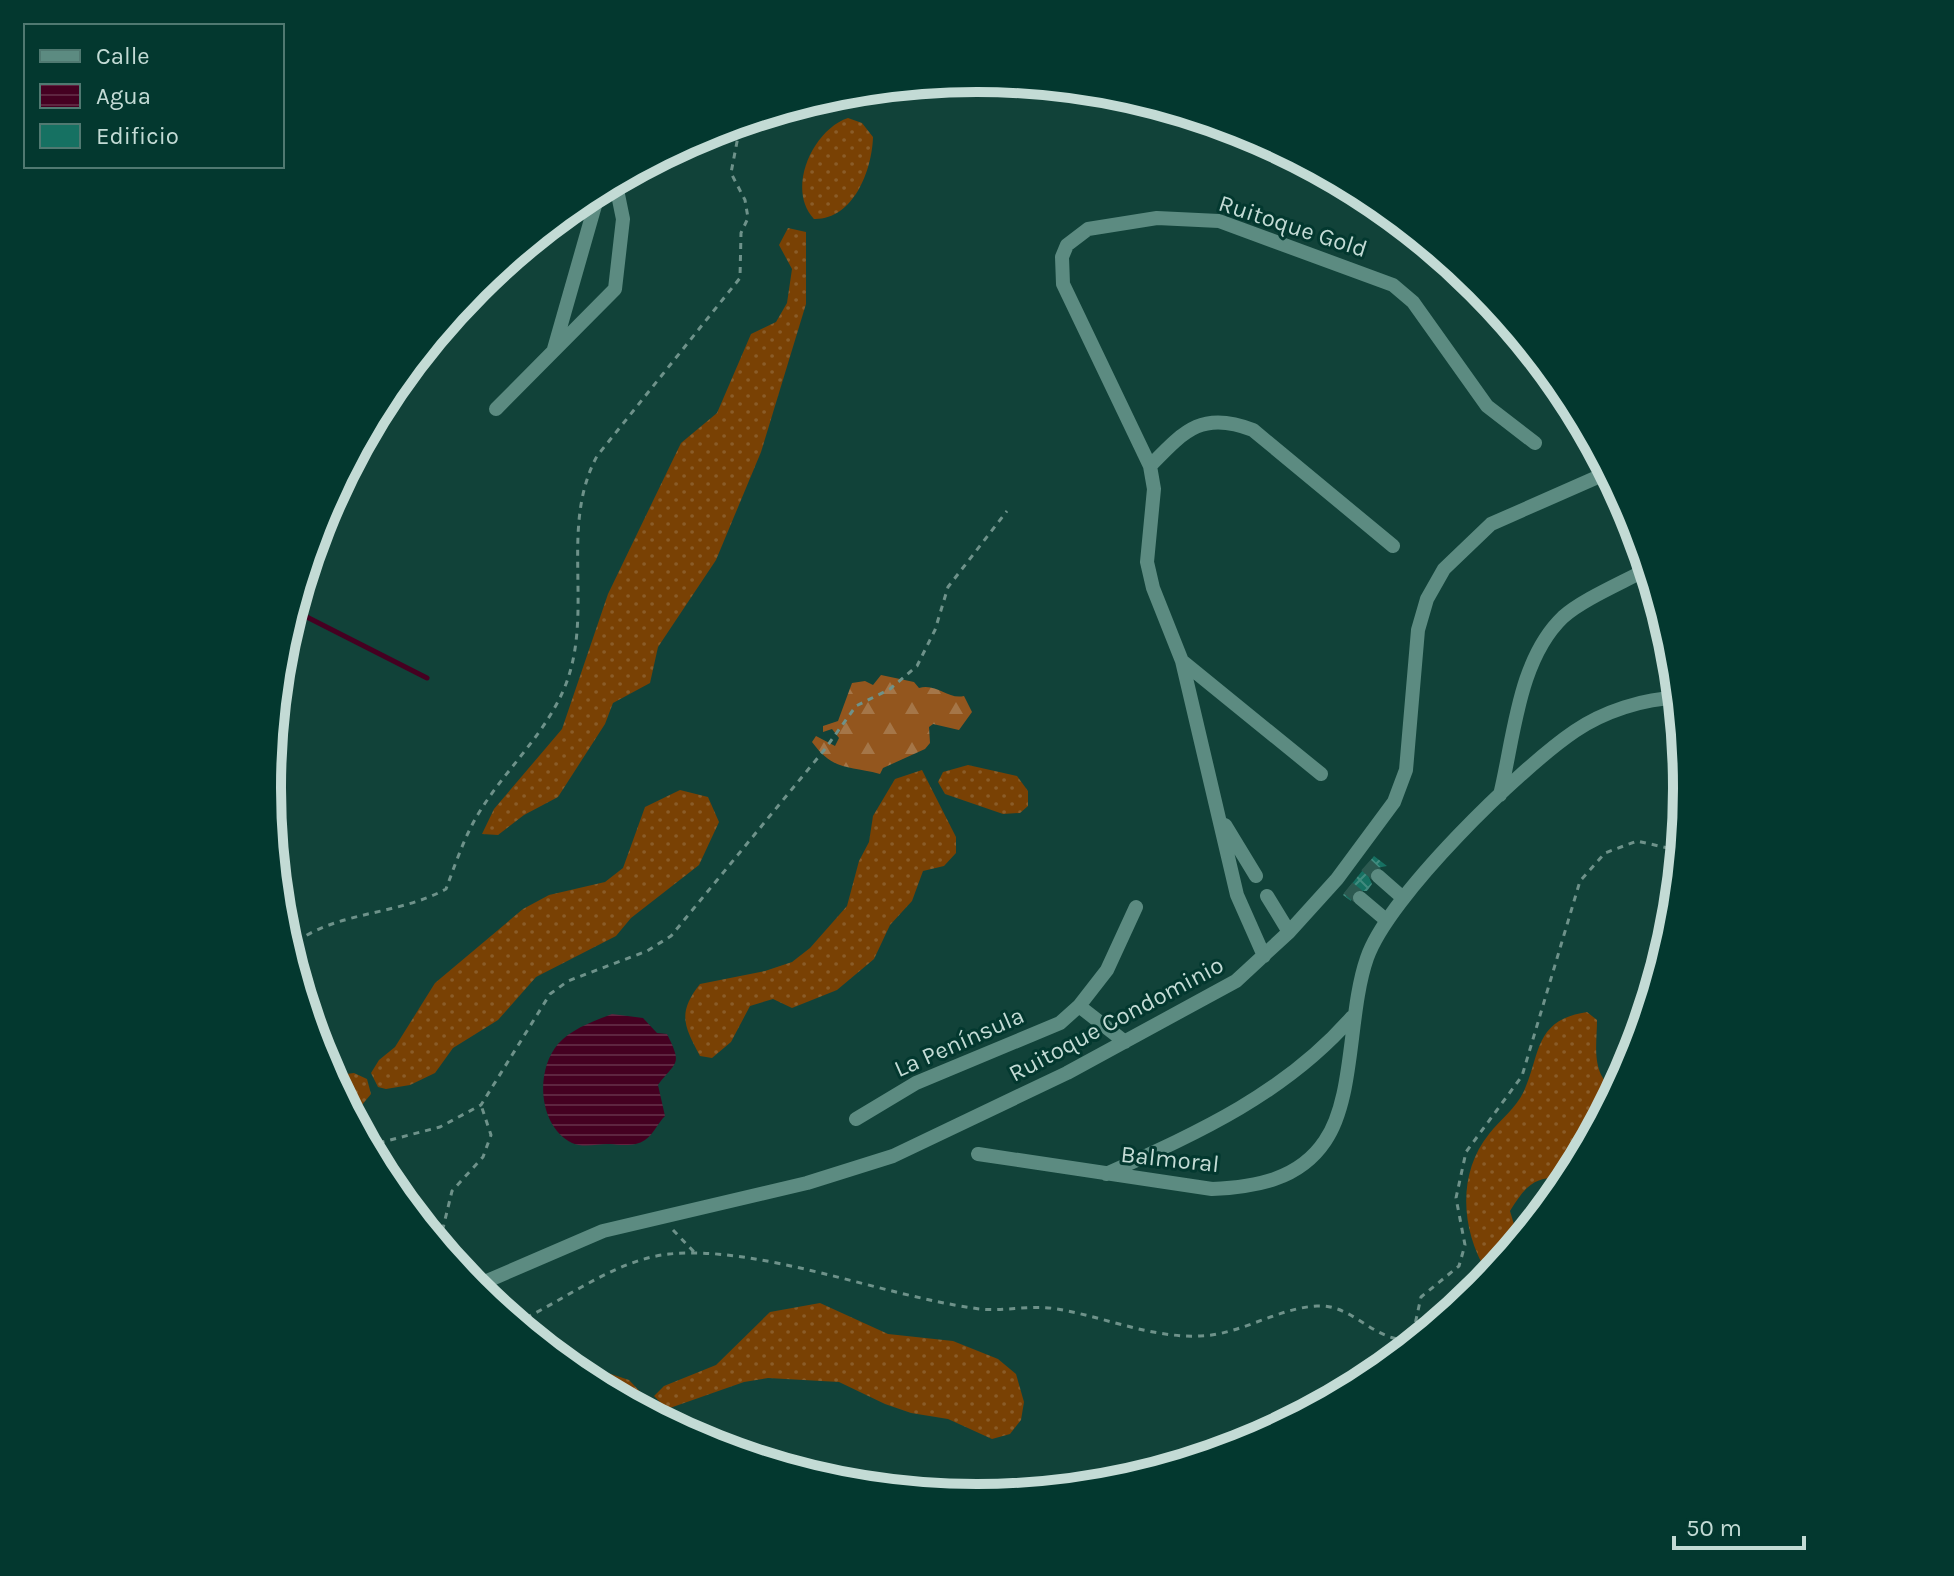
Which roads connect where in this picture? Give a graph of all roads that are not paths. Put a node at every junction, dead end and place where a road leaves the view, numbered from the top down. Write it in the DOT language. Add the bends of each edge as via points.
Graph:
graph roads {
  1 [pos="617,192"];
  2 [pos="595,206"];
  3 [pos="553,353"];
  4 [pos="496,409"];
  5 [pos="1535,443"];
  6 [pos="1150,466"];
  7 [pos="1599,476"];
  8 [pos="1393,546"];
  9 [pos="1639,574"];
  10 [pos="1182,661"];
  11 [pos="1667,700"];
  12 [pos="1321,774"];
  13 [pos="1500,795"];
  14 [pos="1218,814"];
  15 [pos="1256,876"];
  16 [pos="1378,876"];
  17 [pos="1267,896"];
  18 [pos="1360,898"];
  19 [pos="1403,898"];
  20 [pos="1136,907"];
  21 [pos="1386,920"];
  22 [pos="1289,932"];
  23 [pos="1264,956"];
  24 [pos="1079,1006"];
  25 [pos="1352,1017"];
  26 [pos="1125,1042"];
  27 [pos="856,1119"];
  28 [pos="978,1154"];
  29 [pos="1106,1174"];
  30 [pos="486,1281"];
  1 -- 3 [label="street" via="623,219 615,289"];
  2 -- 3 [label="street"];
  3 -- 4 [label="street"];
  5 -- 6 [label="street, Ruitoque Gold" via="1487,406 1413,302 1393,285 1219,221 1157,218 1076,235 1060,270"];
  6 -- 8 [label="street" via="1197,425 1216,420 1236,423 1253,430"];
  6 -- 10 [label="street, Ruitoque Gold" via="1154,489 1147,562"];
  7 -- 22 [label="street, Ruitoque Condominio" via="1491,524 1444,569 1418,630 1406,770 1394,802 1361,861"];
  9 -- 13 [label="street, Balmoral" via="1565,616 1544,641 1530,670"];
  10 -- 12 [label="street, Ruitoque Gold"];
  10 -- 14 [label="street, Ruitoque Gold"];
  11 -- 13 [label="street, Balmoral" via="1620,709 1577,730"];
  13 -- 19 [label="street, Balmoral"];
  14 -- 15 [label="street, Ruitoque Gold"];
  14 -- 23 [label="street, Ruitoque Gold" via="1237,895"];
  16 -- 19 [label="street"];
  17 -- 22 [label="street"];
  18 -- 21 [label="street"];
  19 -- 21 [label="street, Balmoral"];
  20 -- 24 [label="street, La Península" via="1107,970"];
  21 -- 25 [label="street, Balmoral" via="1368,954"];
  22 -- 23 [label="street, Ruitoque Condominio"];
  23 -- 26 [label="street, Ruitoque Condominio" via="1236,981"];
  24 -- 26 [label="street"];
  24 -- 27 [label="street, La Península" via="1060,1023 916,1083"];
  25 -- 29 [label="street, Balmoral" via="1311,1060 1239,1110"];
  25 -- 29 [label="street, Balmoral" via="1336,1119 1325,1141 1298,1167 1245,1188 1184,1187"];
  26 -- 30 [label="street, Ruitoque Condominio" via="893,1156 807,1183 603,1231"];
  28 -- 29 [label="street, Balmoral"];
}
